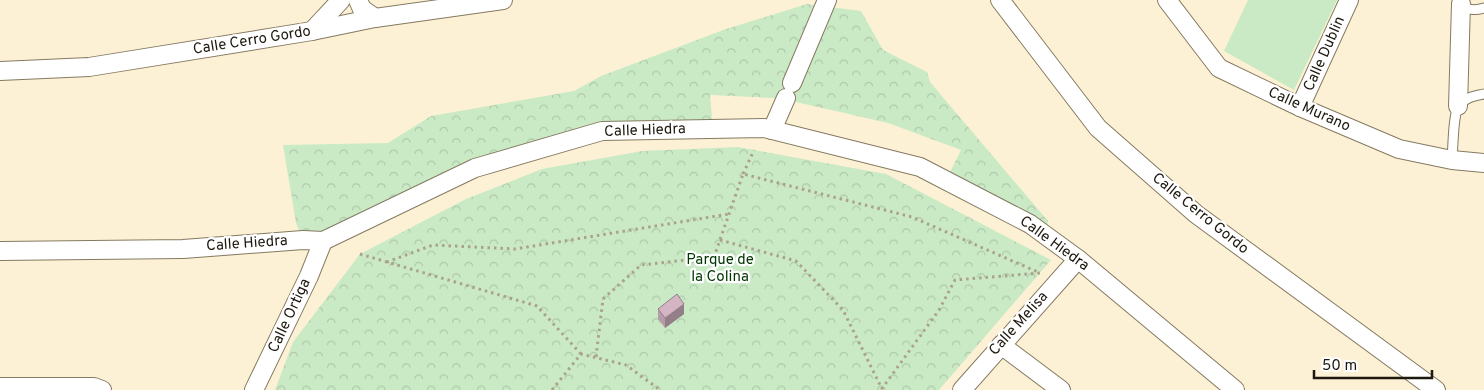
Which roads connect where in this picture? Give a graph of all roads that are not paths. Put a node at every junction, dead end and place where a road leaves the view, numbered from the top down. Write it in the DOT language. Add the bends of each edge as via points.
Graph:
graph roads {
  1 [pos="342,0"];
  2 [pos="358,0"];
  3 [pos="503,0"];
  4 [pos="827,0"];
  5 [pos="1000,0"];
  6 [pos="1167,0"];
  7 [pos="1349,0"];
  8 [pos="1461,2"];
  9 [pos="1484,8"];
  10 [pos="375,18"];
  11 [pos="312,31"];
  12 [pos="0,71"];
  13 [pos="1484,94"];
  14 [pos="1458,106"];
  15 [pos="1300,107"];
  16 [pos="772,130"];
  17 [pos="1452,160"];
  18 [pos="1484,163"];
  19 [pos="323,241"];
  20 [pos="0,250"];
  21 [pos="1078,259"];
  22 [pos="1001,345"];
  23 [pos="0,387"];
  24 [pos="1054,388"];
  25 [pos="102,390"];
  26 [pos="254,390"];
  27 [pos="962,390"];
  28 [pos="1235,390"];
  29 [pos="1436,390"];
  1 -- 11 [label="street"];
  2 -- 10 [label="street" via="362,10"];
  3 -- 10 [label="street, Calle Cerro Gordo"];
  4 -- 16 [label="street"];
  5 -- 29 [label="street, Calle Cerro Gordo" via="1098,128 1196,214"];
  6 -- 15 [label="street, Calle Murano" via="1219,68"];
  7 -- 15 [label="street, Calle Dublin"];
  8 -- 9 [label="lane" via="1467,8"];
  8 -- 14 [label="street"];
  10 -- 11 [label="street, Calle Cerro Gordo"];
  11 -- 12 [label="street, Calle Cerro Gordo" via="89,67"];
  13 -- 14 [label="lane" via="1470,97"];
  14 -- 17 [label="lane"];
  15 -- 17 [label="street, Calle Murano" via="1400,149"];
  16 -- 19 [label="street, Calle Hiedra" via="602,131 475,168"];
  16 -- 21 [label="street, Calle Hiedra" via="920,167 1030,224"];
  17 -- 18 [label="street, Calle Murano"];
  19 -- 20 [label="street, Calle Hiedra" via="183,249"];
  19 -- 26 [label="street, Calle Ortiga"];
  21 -- 22 [label="street, Calle Melisa"];
  21 -- 28 [label="street, Calle Hiedra"];
  22 -- 24 [label="street"];
  22 -- 27 [label="street, Calle Melisa"];
  23 -- 25 [label="street" via="94,387"];
}
